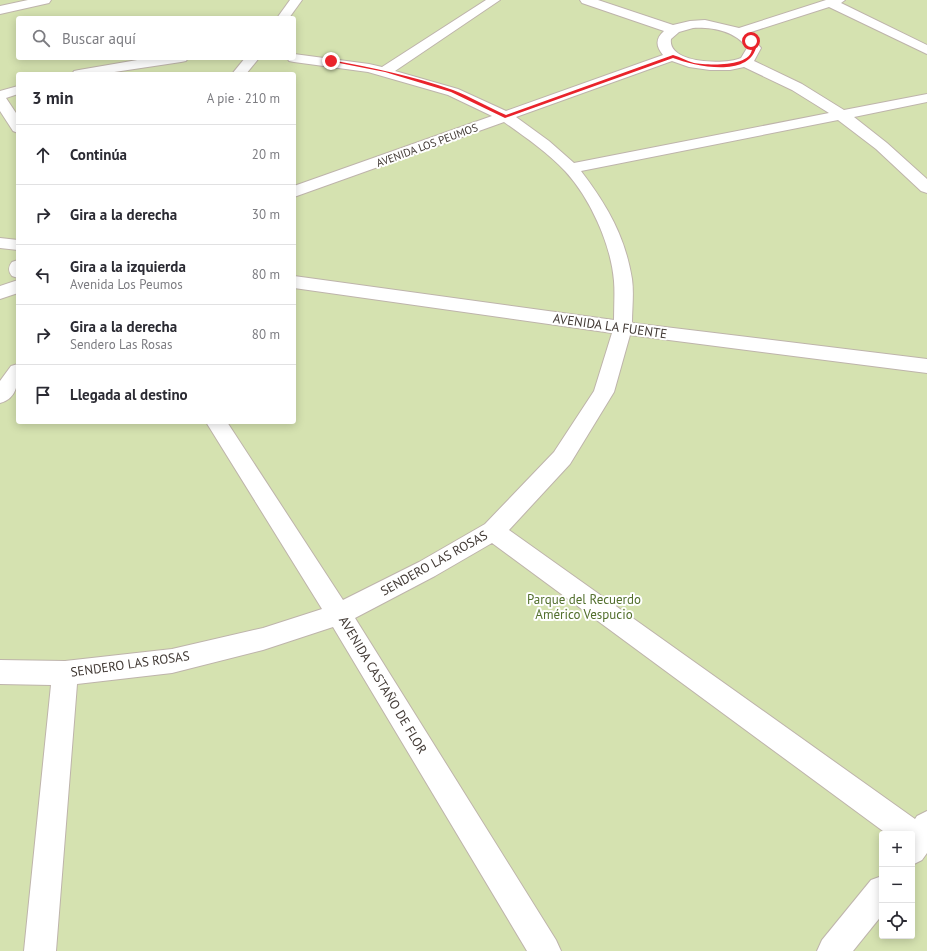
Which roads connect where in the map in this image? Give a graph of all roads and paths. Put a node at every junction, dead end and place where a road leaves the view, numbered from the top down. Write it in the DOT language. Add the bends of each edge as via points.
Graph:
graph roads {
  1 [pos="45,0"];
  2 [pos="296,0"];
  3 [pos="494,0"];
  4 [pos="586,0"];
  5 [pos="835,1"];
  6 [pos="0,10"];
  7 [pos="284,16"];
  8 [pos="674,30"];
  9 [pos="739,32"];
  10 [pos="927,50"];
  11 [pos="673,56"];
  12 [pos="296,58"];
  13 [pos="165,60"];
  14 [pos="250,60"];
  15 [pos="745,62"];
  16 [pos="386,71"];
  17 [pos="89,72"];
  18 [pos="241,72"];
  19 [pos="16,91"];
  20 [pos="0,95"];
  21 [pos="927,98"];
  22 [pos="0,100"];
  23 [pos="505,116"];
  24 [pos="841,116"];
  25 [pos="16,125"];
  26 [pos="571,168"];
  27 [pos="927,188"];
  28 [pos="296,191"];
  29 [pos="0,243"];
  30 [pos="16,245"];
  31 [pos="296,282"];
  32 [pos="16,287"];
  33 [pos="0,293"];
  34 [pos="623,328"];
  35 [pos="927,366"];
  36 [pos="16,374"];
  37 [pos="0,396"];
  38 [pos="217,424"];
  39 [pos="493,531"];
  40 [pos="339,614"];
  41 [pos="0,672"];
  42 [pos="65,673"];
  43 [pos="918,838"];
  44 [pos="879,895"];
  45 [pos="40,951"];
  46 [pos="545,951"];
  47 [pos="833,951"];
  1 -- 6 [label="lane"];
  2 -- 7 [label="lane"];
  3 -- 16 [label="lane"];
  4 -- 8 [label="lane"];
  5 -- 9 [label="lane"];
  5 -- 10 [label="lane"];
  8 -- 9 [label="lane" via="705,24"];
  8 -- 11 [label="lane" via="665,36 663,42 664,48"];
  9 -- 15 [label="lane" via="751,41 754,48 752,55"];
  11 -- 15 [label="lane" via="706,66"];
  11 -- 23 [label="lane, AVENIDA LOS PEUMOS"];
  12 -- 16 [label="lane, SENDERO LAS ROSAS" via="331,61"];
  13 -- 17 [label="lane"];
  14 -- 18 [label="lane"];
  15 -- 24 [label="lane" via="797,87"];
  16 -- 23 [label="lane, SENDERO LAS ROSAS" via="453,92"];
  19 -- 20 [label="lane"];
  21 -- 24 [label="lane"];
  22 -- 25 [label="lane"];
  23 -- 26 [label="lane, SENDERO LAS ROSAS" via="544,144"];
  23 -- 28 [label="lane, AVENIDA LOS PEUMOS"];
  24 -- 26 [label="lane"];
  24 -- 27 [label="lane" via="873,138"];
  26 -- 34 [label="lane, SENDERO LAS ROSAS" via="593,197 613,236 623,280"];
  29 -- 30 [label="lane"];
  31 -- 34 [label="lane, AVENIDA LA FUENTE"];
  32 -- 33 [label="lane"];
  34 -- 35 [label="lane, AVENIDA LA FUENTE"];
  34 -- 39 [label="lane, SENDERO LAS ROSAS" via="604,392 562,458"];
  36 -- 37 [label="lane"];
  38 -- 40 [label="lane, AVENIDA CASTAÑO DE FLOR"];
  39 -- 40 [label="lane, SENDERO LAS ROSAS" via="427,570"];
  39 -- 43 [label="lane"];
  40 -- 42 [label="lane, SENDERO LAS ROSAS" via="263,639 172,661"];
  40 -- 46 [label="lane, AVENIDA CASTAÑO DE FLOR"];
  41 -- 42 [label="lane, SENDERO LAS ROSAS"];
  42 -- 45 [label="lane"];
  44 -- 47 [label="lane"];
}
